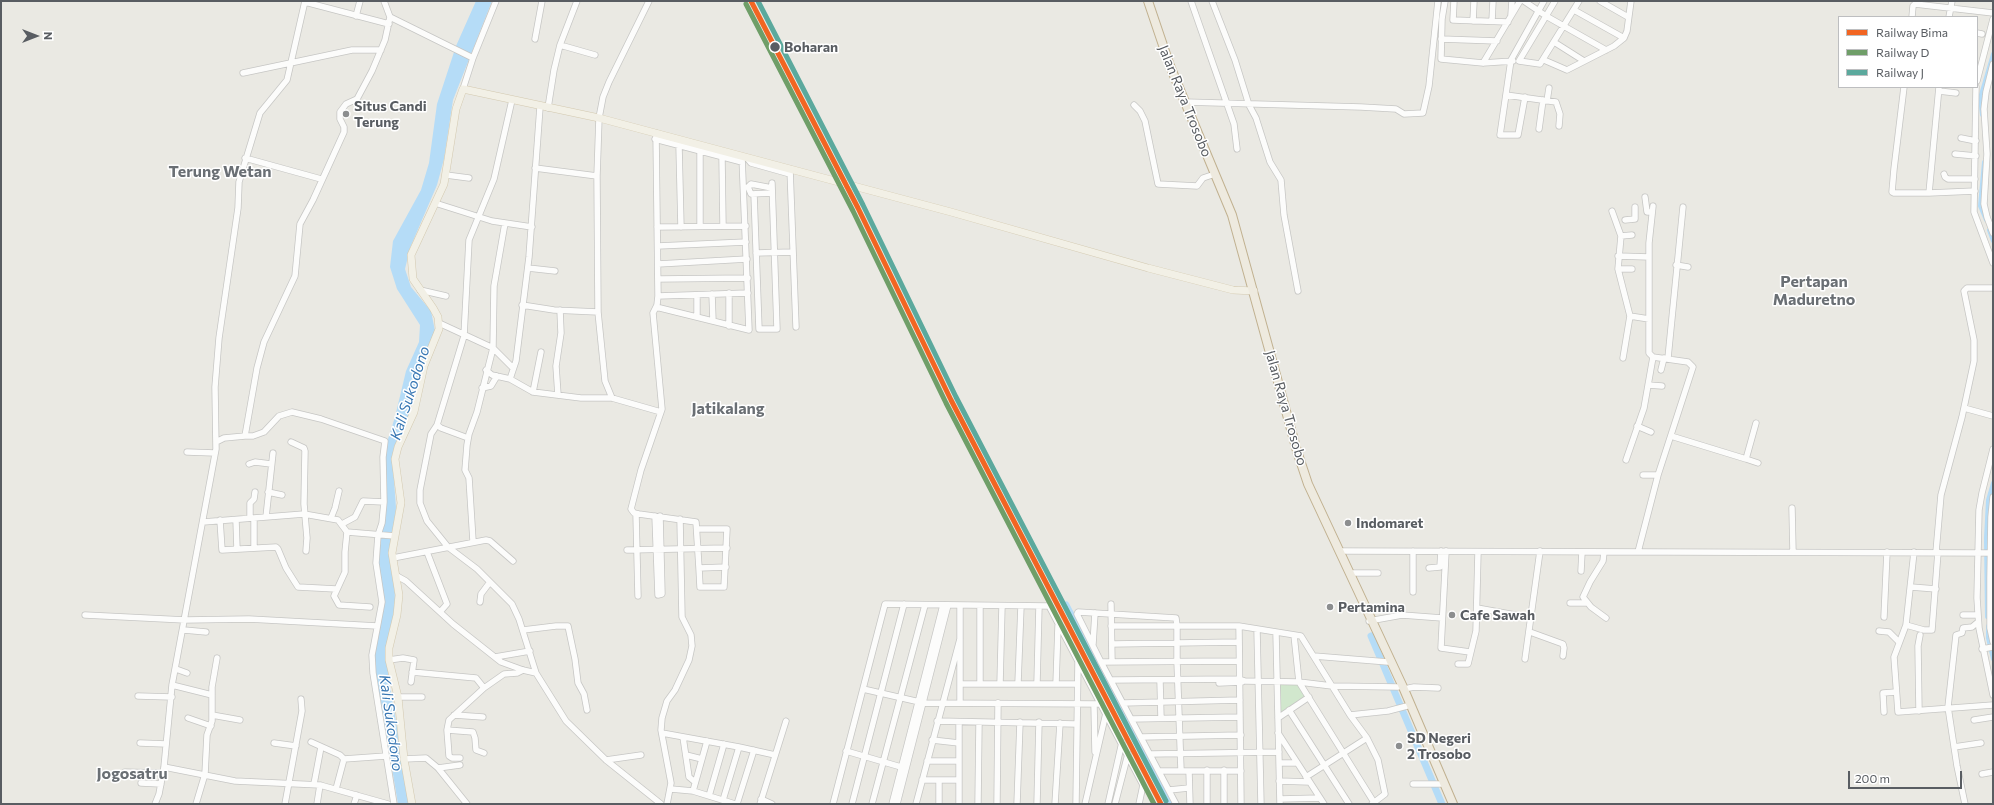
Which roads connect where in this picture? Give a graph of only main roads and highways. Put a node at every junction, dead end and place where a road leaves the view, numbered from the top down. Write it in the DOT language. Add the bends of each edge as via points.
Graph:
graph roads {
  1 [pos="1144,1"];
  2 [pos="1148,1"];
  3 [pos="1182,100"];
  4 [pos="1247,291"];
  5 [pos="1370,620"];
  6 [pos="1397,688"];
  7 [pos="1438,783"];
  8 [pos="412,804"];
  9 [pos="1448,804"];
  10 [pos="1453,804"];
  1 -- 3 [label="highway, Jalan Raya Trosobo" via="1162,55"];
  2 -- 3 [label="highway, Jalan Raya Trosobo"];
  3 -- 4 [label="highway, Jalan Raya Trosobo" via="1209,176 1228,216"];
  3 -- 4 [label="highway, Jalan Raya Trosobo" via="1232,215"];
  4 -- 5 [label="highway, Jalan Raya Trosobo" via="1308,484"];
  4 -- 5 [label="highway, Jalan Raya Trosobo" via="1304,484"];
  4 -- 8 [label="main road" via="1106,257 656,136 599,118 463,89 456,109 444,186 411,255 412,274 439,323 438,335 422,373 414,412 396,454 401,503 394,536 393,558 399,606 390,641 389,660 398,697 404,759"];
  5 -- 6 [label="highway, Jalan Raya Trosobo"];
  5 -- 6 [label="highway, Jalan Raya Trosobo"];
  6 -- 7 [label="highway, Jalan Raya Trosobo"];
  6 -- 7 [label="highway, Jalan Raya Trosobo" via="1403,707"];
  7 -- 9 [label="highway, Jalan Raya Trosobo"];
  7 -- 10 [label="highway, Jalan Raya Trosobo"];
}
